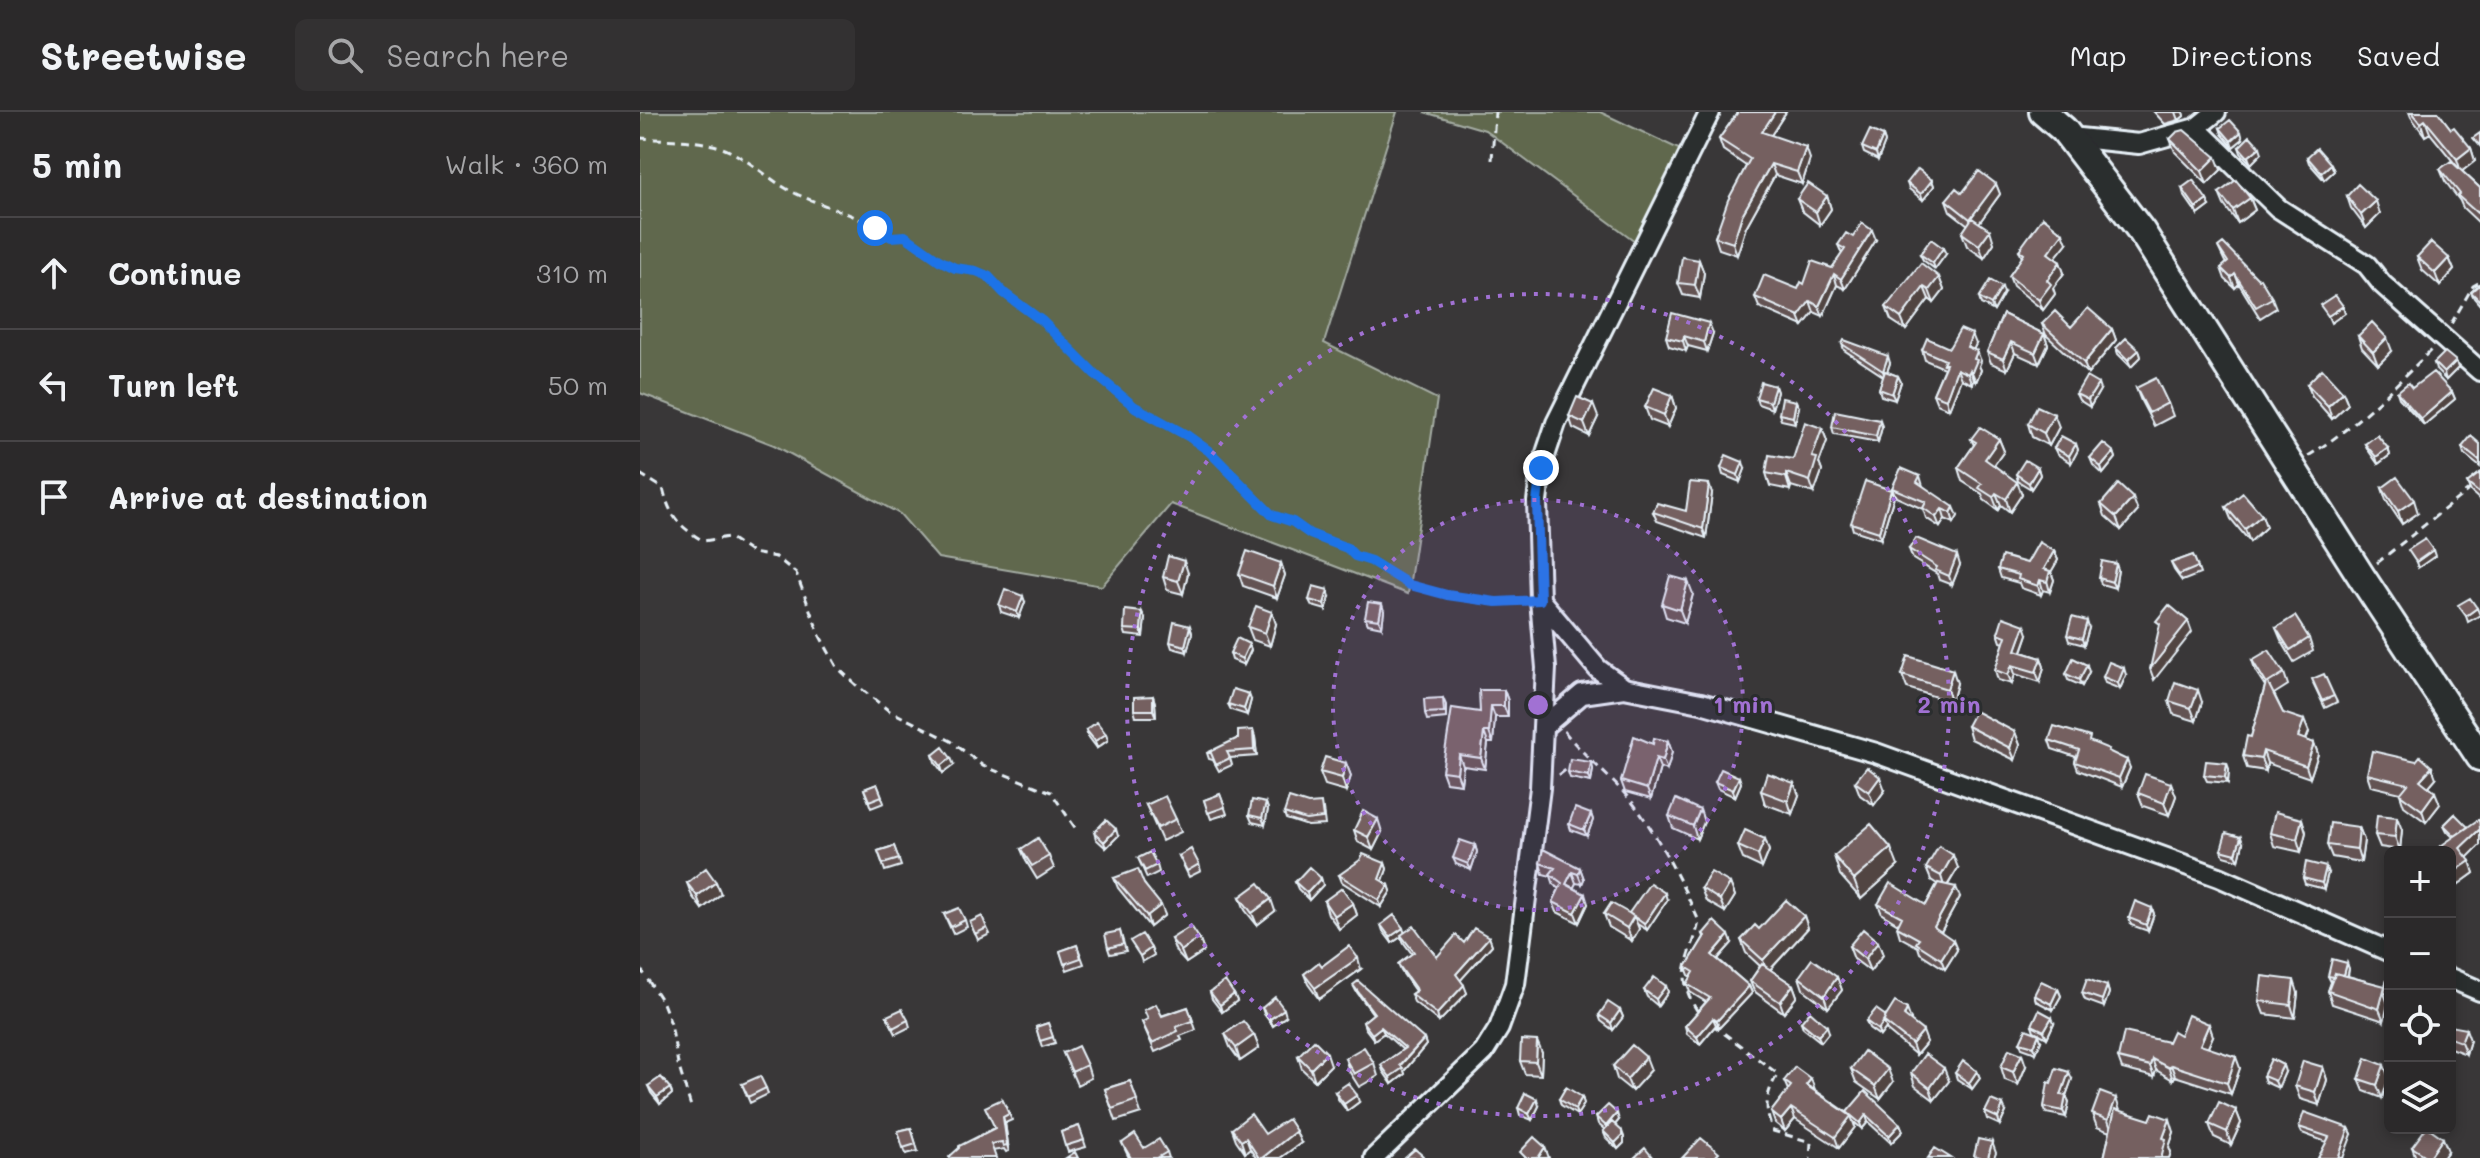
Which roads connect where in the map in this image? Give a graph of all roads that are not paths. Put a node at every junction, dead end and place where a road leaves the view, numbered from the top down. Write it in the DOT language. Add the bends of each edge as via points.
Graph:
graph roads {
  1 [pos="1710,112"];
  2 [pos="2043,112"];
  3 [pos="2216,112"];
  4 [pos="2196,128"];
  5 [pos="2069,137"];
  6 [pos="2480,371"];
  7 [pos="1540,600"];
  8 [pos="1624,688"];
  9 [pos="1549,723"];
  10 [pos="2480,757"];
  11 [pos="2384,949"];
  12 [pos="2456,981"];
  13 [pos="2480,991"];
  14 [pos="1374,1158"];
  1 -- 7 [label="street" via="1548,445 1537,502"];
  2 -- 5 [label="main road"];
  3 -- 4 [label="street"];
  4 -- 5 [label="street" via="2139,144"];
  4 -- 6 [label="street" via="2278,208 2367,265"];
  5 -- 10 [label="main road" via="2142,232"];
  7 -- 8 [label="street" via="1598,669"];
  7 -- 9 [label="street"];
  8 -- 9 [label="street" via="1582,694"];
  8 -- 11 [label="street" via="1701,703 1876,753 2219,877"];
  9 -- 14 [label="street" via="1515,984 1499,1028 1484,1052"];
  12 -- 13 [label="street"];
}
